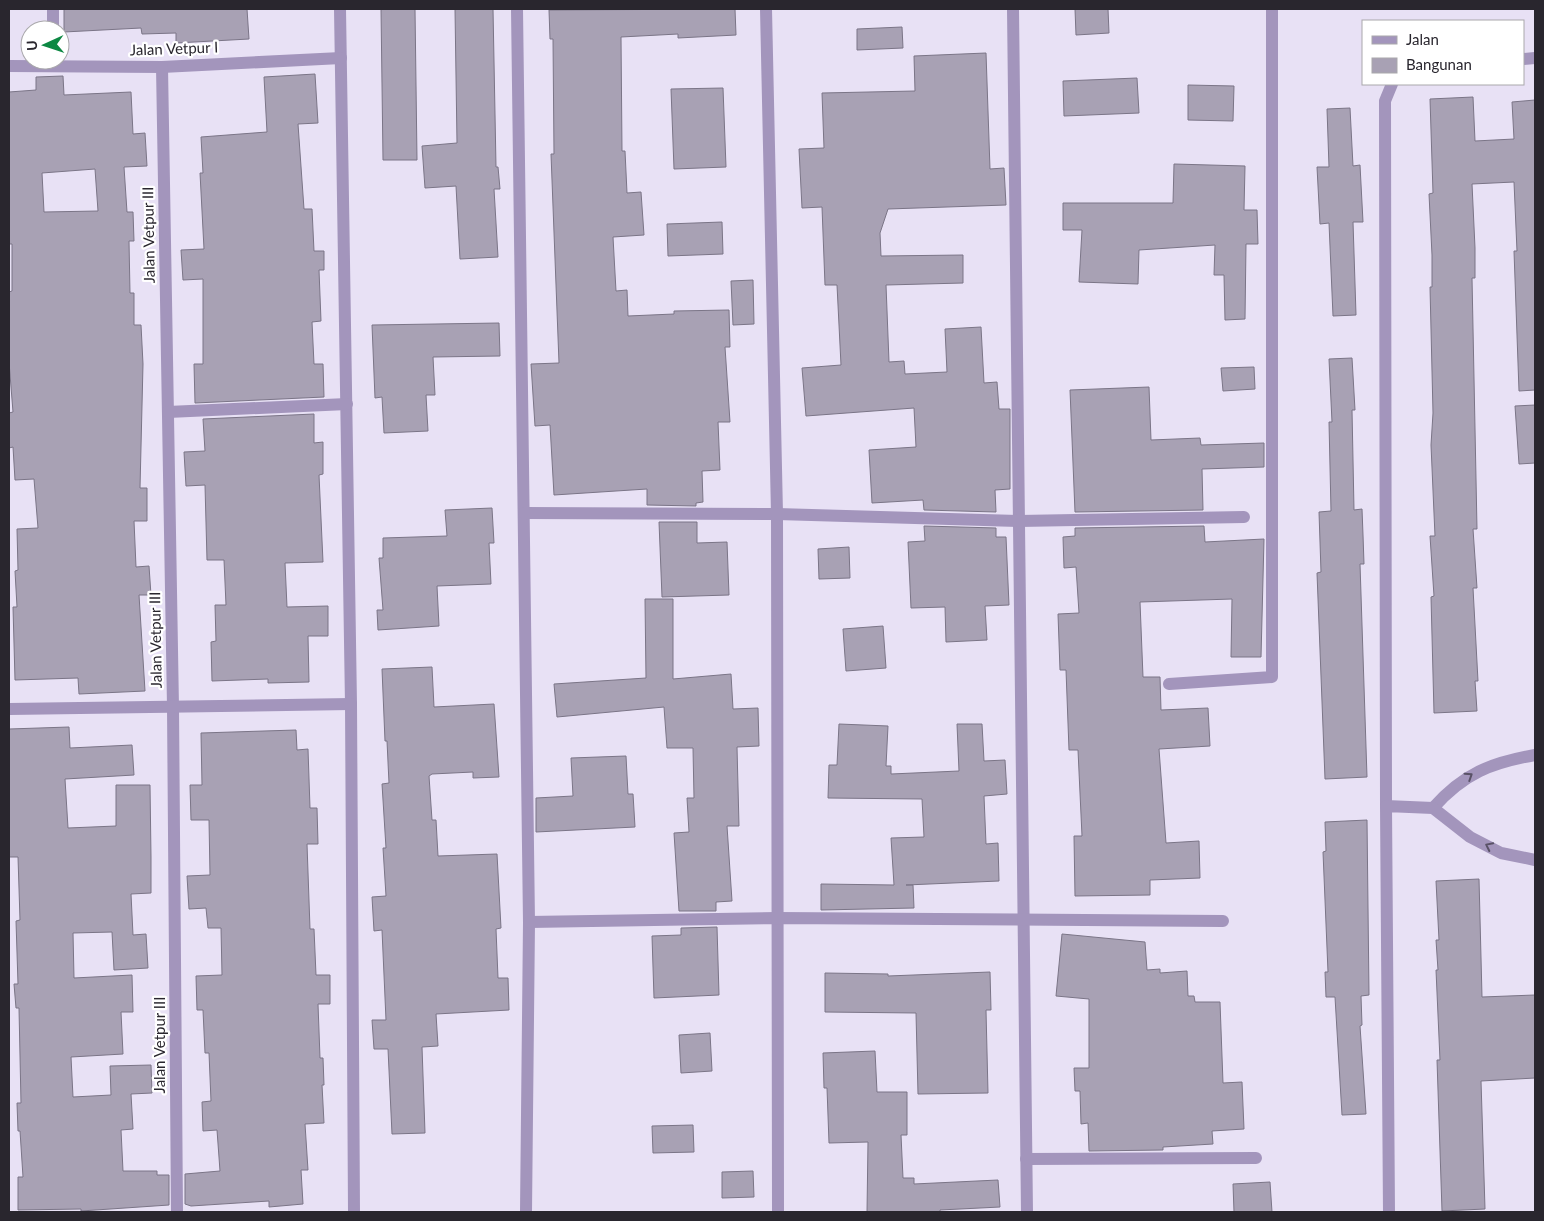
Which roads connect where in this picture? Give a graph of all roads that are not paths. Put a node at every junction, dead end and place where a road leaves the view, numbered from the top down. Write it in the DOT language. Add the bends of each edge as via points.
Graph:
graph roads {
  1 [pos="340,9"];
  2 [pos="517,9"];
  3 [pos="766,9"];
  4 [pos="1013,9"];
  5 [pos="1272,9"];
  6 [pos="341,58"];
  7 [pos="70,64"];
  8 [pos="162,67"];
  9 [pos="1392,85"];
  10 [pos="347,404"];
  11 [pos="168,412"];
  12 [pos="524,513"];
  13 [pos="777,514"];
  14 [pos="1244,517"];
  15 [pos="1019,521"];
  16 [pos="1169,684"];
  17 [pos="351,704"];
  18 [pos="173,707"];
  19 [pos="9,709"];
  20 [pos="1535,755"];
  21 [pos="1386,806"];
  22 [pos="1433,808"];
  23 [pos="1535,860"];
  24 [pos="777,918"];
  25 [pos="1024,921"];
  26 [pos="1223,921"];
  27 [pos="529,922"];
  28 [pos="1026,1158"];
  29 [pos="1256,1158"];
  30 [pos="177,1212"];
  31 [pos="354,1212"];
  32 [pos="526,1212"];
  33 [pos="778,1212"];
  34 [pos="1027,1212"];
  35 [pos="1389,1212"];
  1 -- 6 [label="street"];
  2 -- 12 [label="street"];
  3 -- 13 [label="street"];
  4 -- 15 [label="street"];
  5 -- 16 [label="street" via="1272,677"];
  6 -- 8 [label="street, Jalan Vetpur I"];
  6 -- 10 [label="street"];
  7 -- 8 [label="street, Jalan Vetpur I"];
  8 -- 11 [label="street, Jalan Vetpur III"];
  9 -- 21 [label="street" via="1385,100"];
  10 -- 11 [label="street"];
  10 -- 17 [label="street"];
  11 -- 18 [label="street, Jalan Vetpur III"];
  12 -- 13 [label="street"];
  12 -- 27 [label="street"];
  13 -- 15 [label="street"];
  13 -- 24 [label="street"];
  14 -- 15 [label="street"];
  15 -- 25 [label="street"];
  17 -- 18 [label="street"];
  17 -- 31 [label="street"];
  18 -- 19 [label="street"];
  18 -- 30 [label="street, Jalan Vetpur III"];
  22 -- 20 [label="street, one-way" via="1448,791 1474,772 1503,761"];
  21 -- 22 [label="street"];
  21 -- 35 [label="street"];
  23 -- 22 [label="street, one-way" via="1501,852 1470,837"];
  24 -- 25 [label="street"];
  24 -- 27 [label="street"];
  24 -- 33 [label="street"];
  25 -- 26 [label="street"];
  25 -- 28 [label="street"];
  27 -- 32 [label="street"];
  28 -- 29 [label="street"];
  28 -- 34 [label="street"];
}
